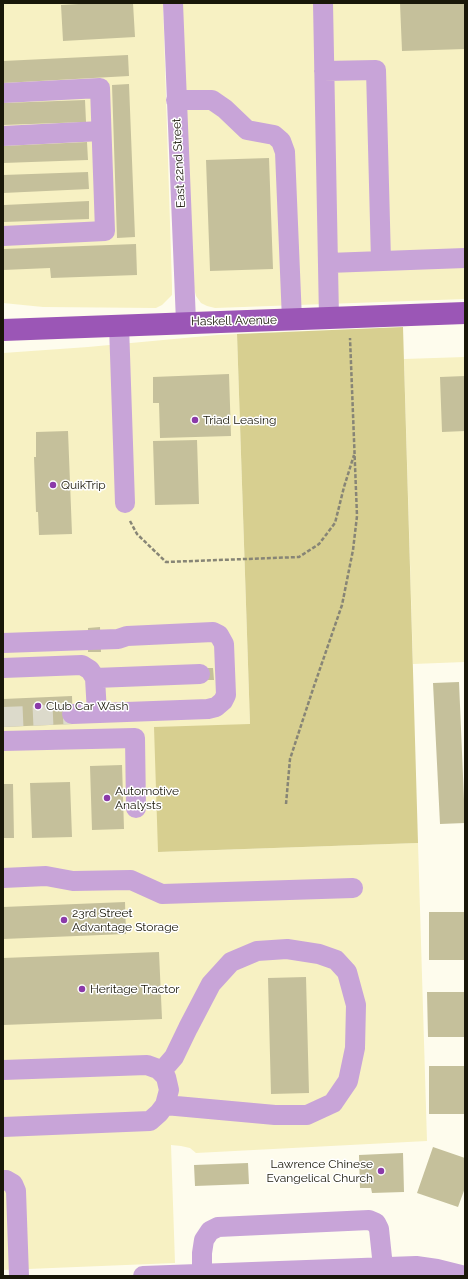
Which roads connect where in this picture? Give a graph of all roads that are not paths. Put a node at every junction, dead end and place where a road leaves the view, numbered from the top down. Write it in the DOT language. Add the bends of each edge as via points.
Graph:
graph roads {
  1 [pos="173,3"];
  2 [pos="323,3"];
  3 [pos="324,71"];
  4 [pos="3,93"];
  5 [pos="176,100"];
  6 [pos="101,131"];
  7 [pos="3,136"];
  8 [pos="3,236"];
  9 [pos="465,258"];
  10 [pos="381,261"];
  11 [pos="328,263"];
  12 [pos="465,313"];
  13 [pos="339,318"];
  14 [pos="292,320"];
  15 [pos="186,322"];
  16 [pos="119,325"];
  17 [pos="3,330"];
  18 [pos="125,502"];
  19 [pos="3,643"];
  20 [pos="3,668"];
  21 [pos="200,674"];
  22 [pos="95,678"];
  23 [pos="97,713"];
  24 [pos="72,714"];
  25 [pos="3,741"];
  26 [pos="136,808"];
  27 [pos="3,878"];
  28 [pos="353,888"];
  29 [pos="3,1070"];
  30 [pos="161,1072"];
  31 [pos="165,1105"];
  32 [pos="3,1127"];
  33 [pos="3,1180"];
  34 [pos="383,1267"];
  35 [pos="202,1274"];
  36 [pos="234,1274"];
  37 [pos="19,1276"];
  38 [pos="143,1276"];
  39 [pos="465,1276"];
  1 -- 5 [label="street, East 22nd Street"];
  2 -- 3 [label="street"];
  3 -- 10 [label="street" via="376,70"];
  3 -- 11 [label="street"];
  4 -- 6 [label="street" via="100,88"];
  5 -- 14 [label="street" via="212,100 247,130 274,135 281,141 284,152"];
  5 -- 15 [label="street, East 22nd Street"];
  6 -- 7 [label="street"];
  6 -- 8 [label="street" via="105,232"];
  9 -- 10 [label="street"];
  10 -- 11 [label="street"];
  11 -- 13 [label="street"];
  12 -- 13 [label="main road, Haskell Avenue"];
  13 -- 14 [label="main road, Haskell Avenue"];
  14 -- 15 [label="main road, Haskell Avenue"];
  15 -- 16 [label="main road, Haskell Avenue"];
  16 -- 17 [label="main road, Haskell Avenue"];
  16 -- 18 [label="street"];
  19 -- 23 [label="street" via="118,639 127,636 213,632 219,635 224,644 226,694 216,707"];
  20 -- 22 [label="street" via="82,665 90,670"];
  21 -- 22 [label="street"];
  22 -- 23 [label="street"];
  23 -- 24 [label="street"];
  25 -- 26 [label="street" via="135,738"];
  27 -- 28 [label="street" via="46,876 73,881 131,880 162,894"];
  29 -- 30 [label="street" via="147,1065"];
  30 -- 31 [label="street" via="166,1077 169,1090"];
  30 -- 31 [label="street" via="174,1057 211,984 231,962 258,951 287,949 319,954 336,960 347,972 356,1005 355,1048 348,1081 333,1103 307,1115"];
  31 -- 32 [label="street" via="150,1121"];
  33 -- 37 [label="street" via="13,1184 16,1191"];
  34 -- 35 [label="street" via="379,1229 376,1223 369,1220 218,1227 210,1231 204,1240"];
  34 -- 36 [label="street"];
  34 -- 39 [label="street" via="416,1266"];
  35 -- 36 [label="street"];
  35 -- 38 [label="street"];
}
